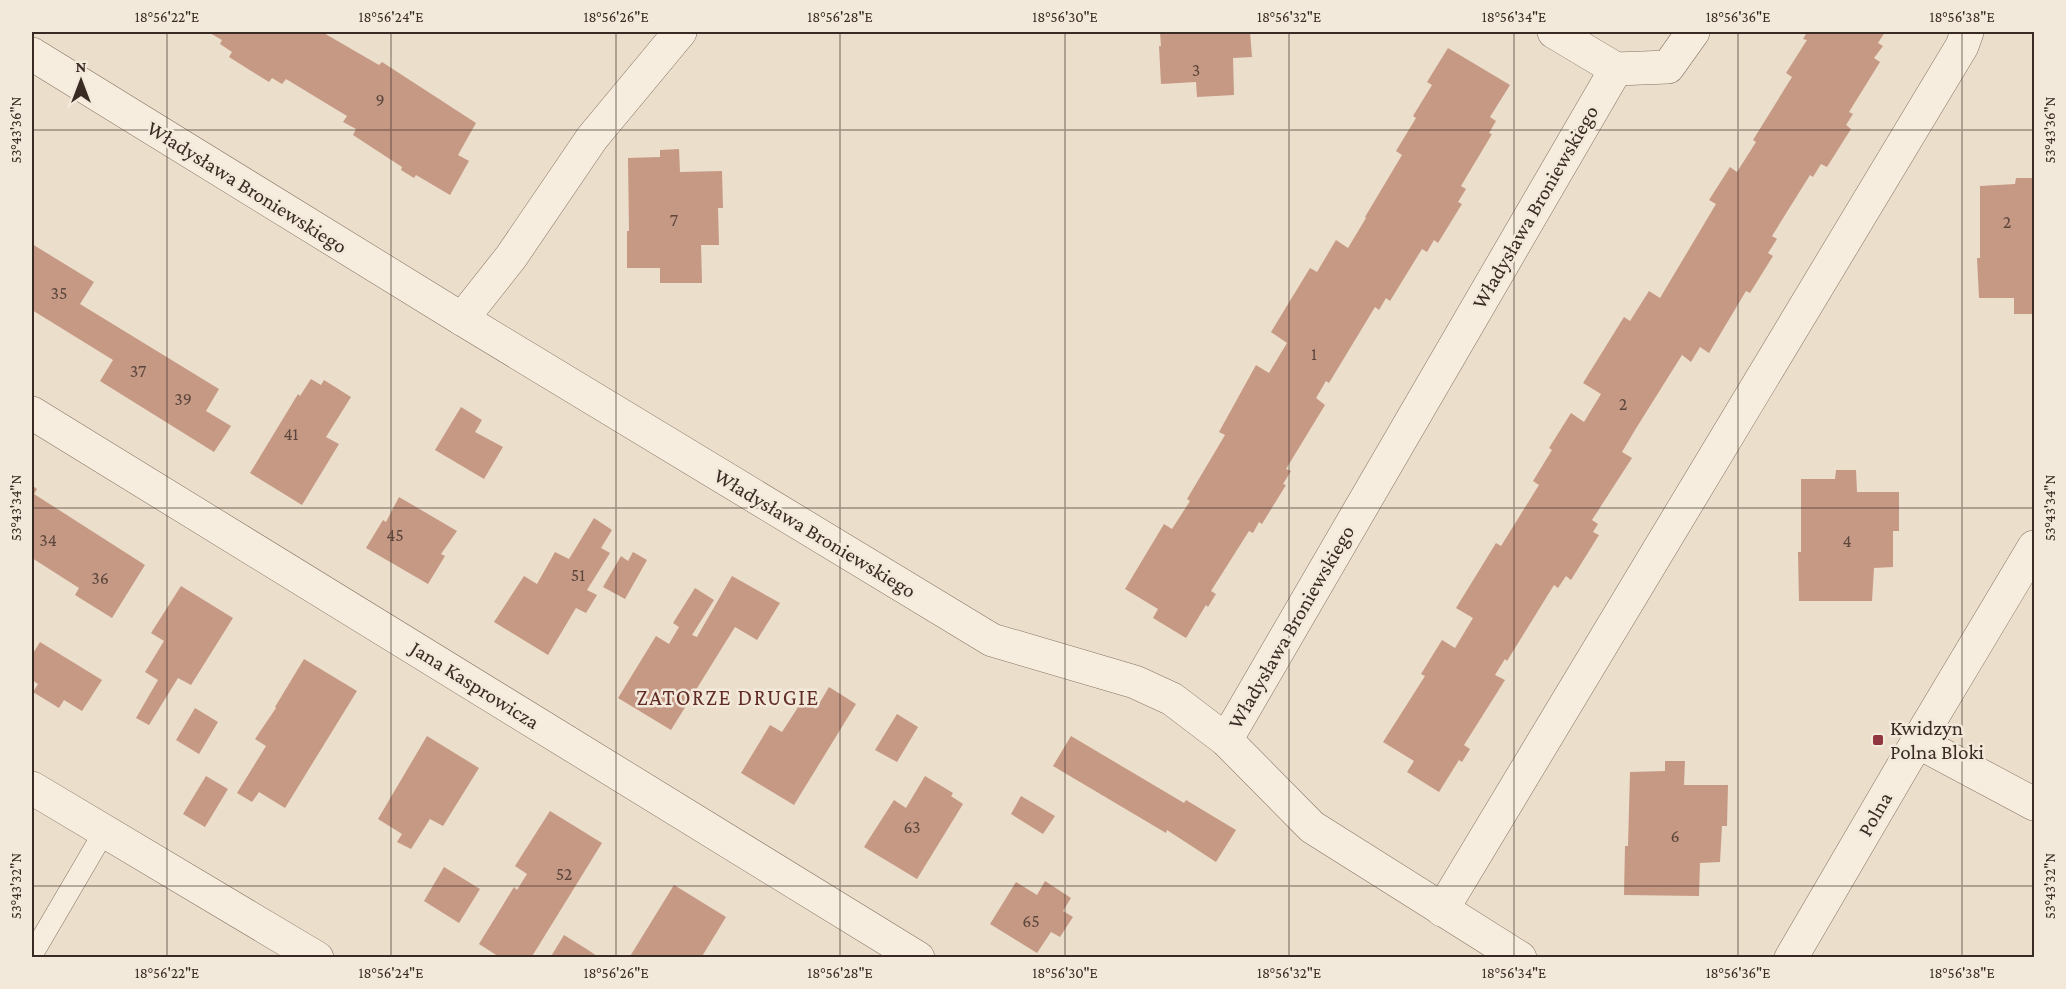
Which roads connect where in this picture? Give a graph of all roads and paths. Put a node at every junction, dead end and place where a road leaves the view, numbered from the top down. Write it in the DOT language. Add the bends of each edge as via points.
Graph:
graph roads {
  1 [pos="680,32"];
  2 [pos="1554,32"];
  3 [pos="1694,32"];
  4 [pos="1967,32"];
  5 [pos="32,54"];
  6 [pos="1616,69"];
  7 [pos="462,319"];
  8 [pos="32,413"];
  9 [pos="2034,547"];
  10 [pos="1226,740"];
  11 [pos="1918,742"];
  12 [pos="32,788"];
  13 [pos="2034,804"];
  14 [pos="104,832"];
  15 [pos="1442,910"];
  16 [pos="32,955"];
  17 [pos="317,957"];
  18 [pos="918,957"];
  19 [pos="1520,957"];
  20 [pos="1791,957"];
  1 -- 7 [label="street" via="592,138 511,257"];
  2 -- 6 [label="street"];
  3 -- 6 [label="street" via="1668,67"];
  4 -- 15 [label="street"];
  5 -- 7 [label="street, Władysława Broniewskiego"];
  6 -- 10 [label="street, Władysława Broniewskiego"];
  7 -- 10 [label="street, Władysława Broniewskiego" via="992,640 1135,682 1172,699"];
  8 -- 18 [label="street, Jana Kasprowicza"];
  9 -- 11 [label="street, Polna"];
  10 -- 15 [label="street" via="1312,827"];
  11 -- 13 [label="street"];
  11 -- 20 [label="street, Polna"];
  12 -- 14 [label="street"];
  14 -- 16 [label="lane"];
  14 -- 17 [label="street"];
  15 -- 19 [label="street"];
}
